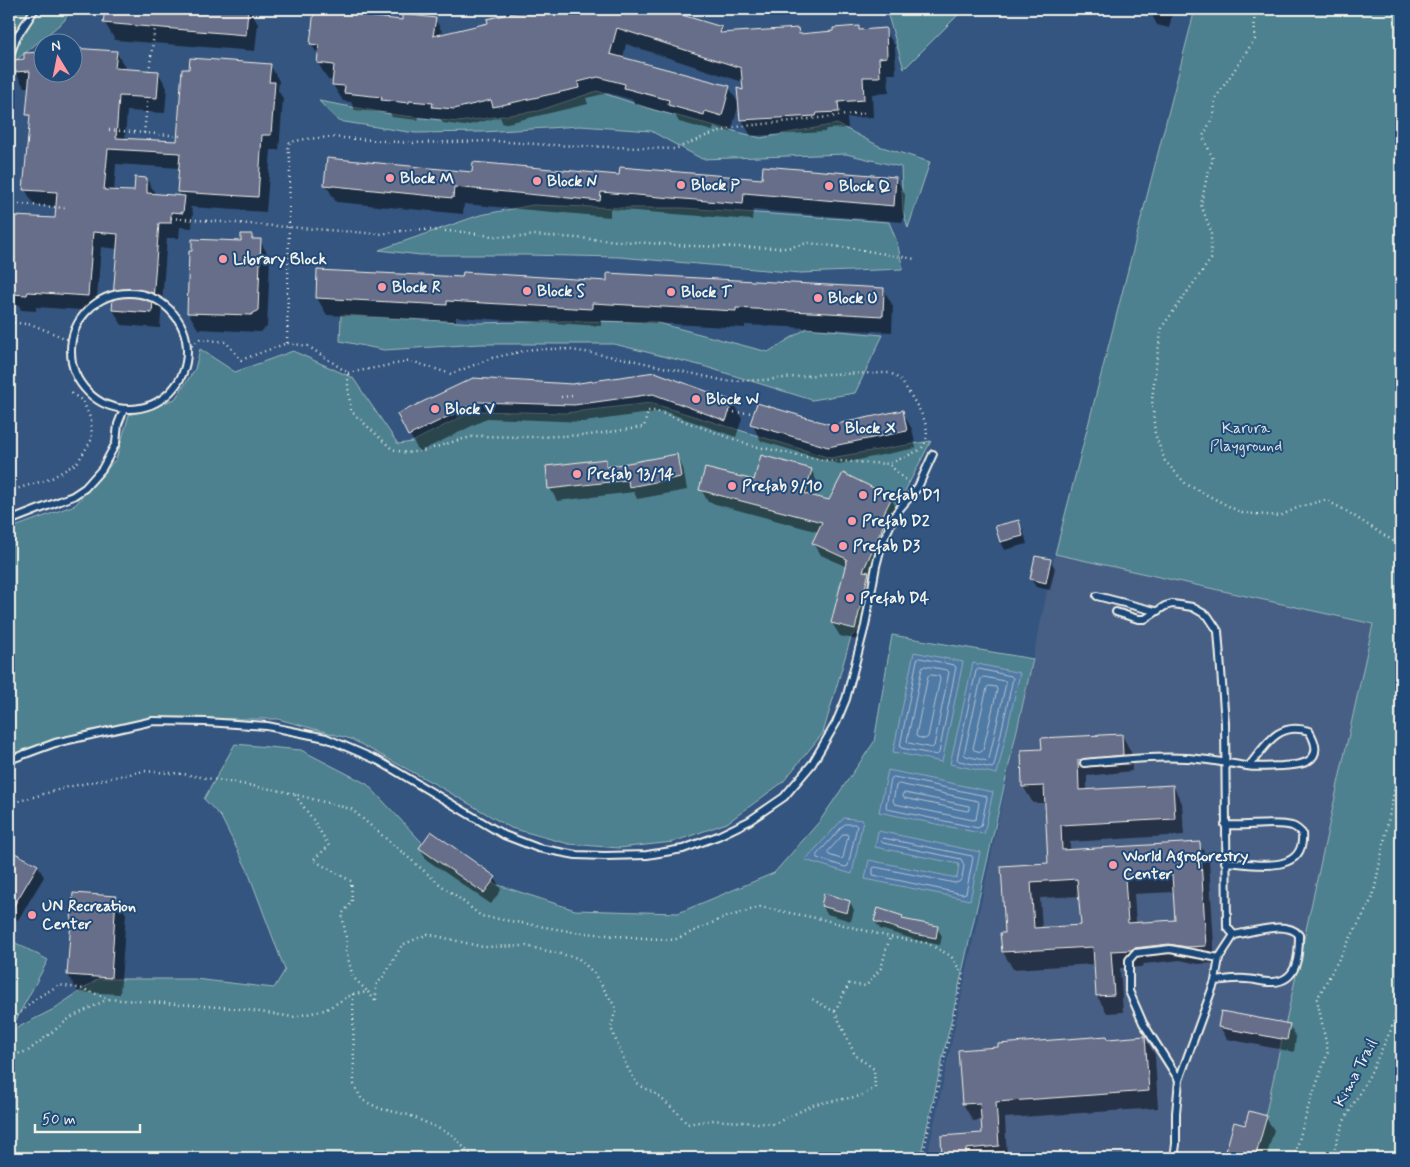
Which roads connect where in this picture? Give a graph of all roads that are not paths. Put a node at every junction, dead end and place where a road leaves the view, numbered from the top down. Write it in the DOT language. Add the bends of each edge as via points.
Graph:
graph roads {
  1 [pos="35,9"];
  2 [pos="9,58"];
  3 [pos="124,408"];
  4 [pos="933,454"];
  5 [pos="9,521"];
  6 [pos="1098,596"];
  7 [pos="1155,611"];
  8 [pos="1116,612"];
  9 [pos="9,760"];
  10 [pos="1225,762"];
  11 [pos="1084,763"];
  12 [pos="1249,766"];
  13 [pos="1225,825"];
  14 [pos="1226,862"];
  15 [pos="1234,934"];
  16 [pos="1219,958"];
  17 [pos="1215,981"];
  18 [pos="1179,1080"];
  19 [pos="1174,1158"];
  1 -- 2 [label="lane" via="16,38"];
  3 -- 3 [label="lane" via="111,406 88,392 77,377 71,359 72,341 77,324 88,309 119,293 137,292 153,297 178,318 188,349 180,380 169,393 141,408"];
  3 -- 5 [label="lane" via="116,443 102,469 84,488 73,496"];
  4 -- 9 [label="lane" via="918,487 896,513 882,543 846,699 812,764 784,797 749,821 683,849 648,855 605,856 538,848 504,835 379,761 326,738 267,726 153,721 55,743"];
  6 -- 7 [label="lane"];
  7 -- 8 [label="lane" via="1145,619"];
  7 -- 10 [label="lane" via="1172,604 1192,607 1208,616 1218,631"];
  10 -- 11 [label="lane" via="1149,758"];
  10 -- 12 [label="lane"];
  10 -- 13 [label="lane"];
  12 -- 12 [label="lane" via="1307,762 1315,753 1314,739 1309,732 1291,728 1273,737"];
  13 -- 14 [label="lane"];
  13 -- 14 [label="lane" via="1294,826 1302,833 1303,843 1298,853 1280,864"];
  14 -- 15 [label="lane" via="1227,926"];
  15 -- 16 [label="lane"];
  15 -- 17 [label="lane" via="1286,927 1295,930 1299,935 1294,971 1280,982 1236,978"];
  16 -- 17 [label="lane"];
  16 -- 18 [label="lane" via="1170,949 1135,953 1129,960 1130,990 1143,1023"];
  17 -- 18 [label="lane"];
  18 -- 19 [label="lane"];
}
